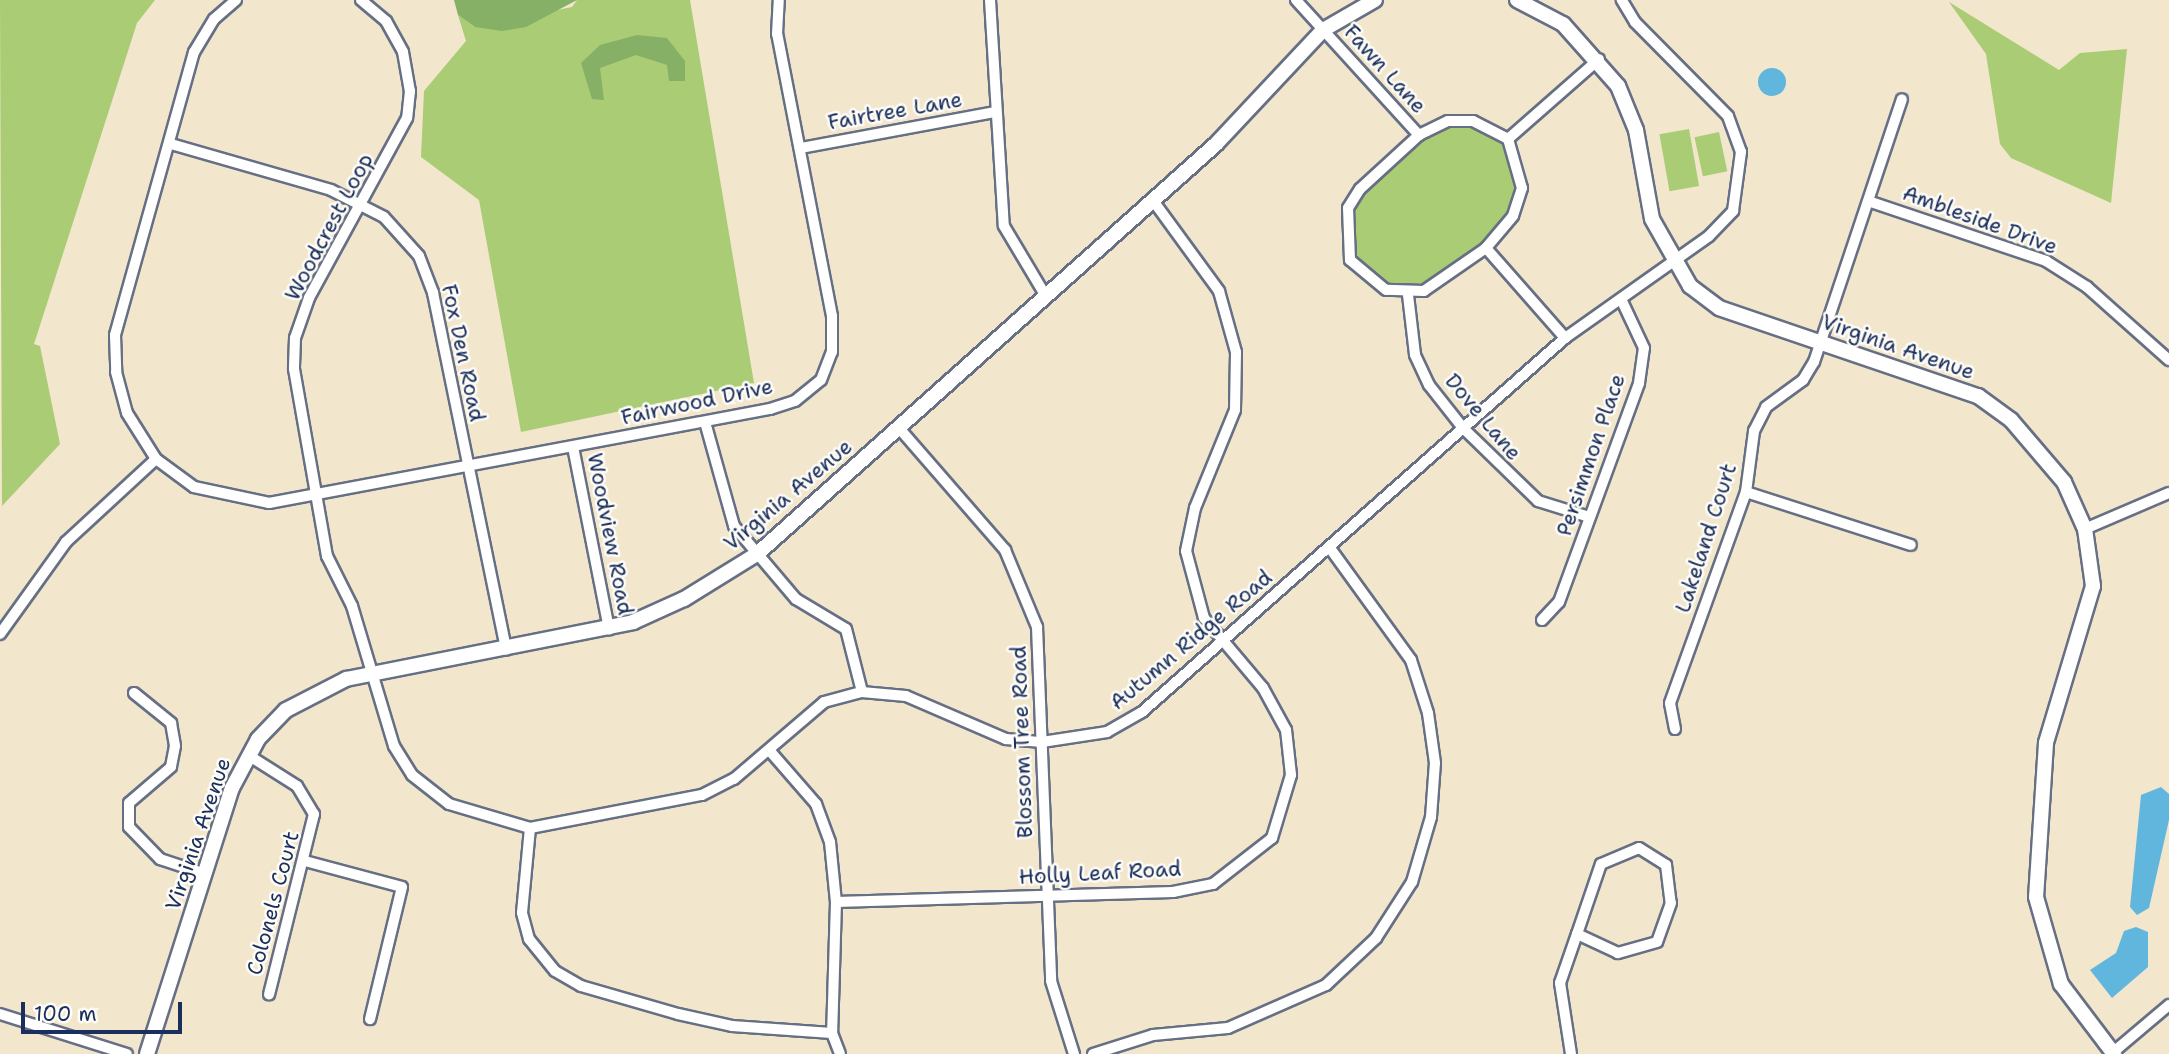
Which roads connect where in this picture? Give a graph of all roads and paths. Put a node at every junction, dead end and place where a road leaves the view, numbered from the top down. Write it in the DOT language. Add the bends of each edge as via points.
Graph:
graph roads {
  1 [pos="236,0"];
  2 [pos="361,0"];
  3 [pos="779,0"];
  4 [pos="990,0"];
  5 [pos="1296,0"];
  6 [pos="1375,0"];
  7 [pos="1517,0"];
  8 [pos="1622,0"];
  9 [pos="1323,30"];
  10 [pos="1599,59"];
  11 [pos="1902,99"];
  12 [pos="995,113"];
  13 [pos="1419,135"];
  14 [pos="1508,139"];
  15 [pos="171,144"];
  16 [pos="802,148"];
  17 [pos="1152,199"];
  18 [pos="1871,202"];
  19 [pos="361,204"];
  20 [pos="1486,248"];
  21 [pos="1671,261"];
  22 [pos="1044,293"];
  23 [pos="1408,295"];
  24 [pos="1621,299"];
  25 [pos="1565,338"];
  26 [pos="1819,342"];
  27 [pos="2169,360"];
  28 [pos="705,422"];
  29 [pos="899,428"];
  30 [pos="1463,428"];
  31 [pos="573,447"];
  32 [pos="156,459"];
  33 [pos="467,464"];
  34 [pos="1746,492"];
  35 [pos="2169,493"];
  36 [pos="317,494"];
  37 [pos="1589,517"];
  38 [pos="2085,529"];
  39 [pos="1911,545"];
  40 [pos="1330,548"];
  41 [pos="757,554"];
  42 [pos="1542,620"];
  43 [pos="609,629"];
  44 [pos="0,634"];
  45 [pos="1224,641"];
  46 [pos="506,650"];
  47 [pos="370,674"];
  48 [pos="862,692"];
  49 [pos="134,693"];
  50 [pos="1675,729"];
  51 [pos="1042,742"];
  52 [pos="769,750"];
  53 [pos="248,755"];
  54 [pos="530,828"];
  55 [pos="305,861"];
  56 [pos="205,874"];
  57 [pos="1048,895"];
  58 [pos="836,902"];
  59 [pos="1577,934"];
  60 [pos="269,995"];
  61 [pos="2169,1005"];
  62 [pos="0,1014"];
  63 [pos="370,1019"];
  64 [pos="832,1033"];
  65 [pos="127,1054"];
  66 [pos="147,1054"];
  67 [pos="839,1054"];
  68 [pos="1074,1054"];
  69 [pos="1093,1054"];
  70 [pos="1571,1054"];
  71 [pos="2113,1054"];
  1 -- 15 [label="street" via="214,19 194,52"];
  2 -- 19 [label="street, Woodcrest Loop" via="386,21 403,52 410,91 407,118"];
  3 -- 16 [label="street, Fairwood Drive" via="777,34"];
  4 -- 12 [label="street"];
  5 -- 9 [label="street, Fawn Lane"];
  6 -- 9 [label="street, Virginia Avenue"];
  7 -- 10 [label="street, Virginia Avenue" via="1563,24"];
  8 -- 21 [label="street, Autumn Ridge Road" via="1635,22 1728,116 1741,152 1732,211"];
  9 -- 13 [label="street, Fawn Lane"];
  9 -- 17 [label="street, Virginia Avenue" via="1263,97"];
  10 -- 14 [label="street"];
  10 -- 21 [label="street, Virginia Avenue" via="1636,130 1652,219"];
  11 -- 18 [label="street, Lakeland Court"];
  12 -- 16 [label="street, Fairtree Lane"];
  12 -- 22 [label="street" via="1004,226"];
  13 -- 14 [label="street" via="1448,121 1473,121"];
  13 -- 23 [label="street" via="1360,189 1348,208 1345,239 1350,260 1366,279"];
  14 -- 20 [label="street" via="1522,188 1513,216"];
  15 -- 19 [label="street, Fox Den Road"];
  15 -- 32 [label="street" via="116,335 116,372 127,413"];
  16 -- 28 [label="street, Fairwood Drive" via="832,352 821,380 795,401"];
  17 -- 22 [label="street, Virginia Avenue"];
  17 -- 45 [label="street, Holly Leaf Road" via="1219,290 1236,352 1235,410 1195,508 1186,551 1196,599"];
  18 -- 26 [label="street, Lakeland Court"];
  18 -- 27 [label="street, Ambleside Drive" via="2046,261 2087,287"];
  19 -- 33 [label="street, Fox Den Road" via="399,229 419,256 433,293"];
  19 -- 36 [label="street, Woodcrest Loop" via="309,298 295,338 294,369"];
  20 -- 23 [label="street" via="1424,291"];
  20 -- 25 [label="street"];
  21 -- 24 [label="street, Autumn Ridge Road"];
  21 -- 26 [label="street, Virginia Avenue" via="1719,308"];
  22 -- 29 [label="street, Virginia Avenue"];
  23 -- 30 [label="street, Dove Lane" via="1415,355 1429,385"];
  24 -- 25 [label="street, Autumn Ridge Road"];
  24 -- 37 [label="street, Persimmon Place" via="1638,324 1641,372"];
  25 -- 30 [label="street, Autumn Ridge Road"];
  26 -- 34 [label="street, Lakeland Court" via="1803,380 1766,407 1754,431"];
  26 -- 38 [label="street, Virginia Avenue" via="1960,388 1999,409 2051,463"];
  28 -- 31 [label="street, Fairwood Drive"];
  28 -- 41 [label="street" via="722,497 734,526"];
  29 -- 41 [label="street, Virginia Avenue"];
  29 -- 51 [label="street, Blossom Tree Road" via="1005,550 1023,581 1037,627"];
  30 -- 37 [label="street, Dove Lane" via="1538,501"];
  30 -- 40 [label="street, Autumn Ridge Road"];
  31 -- 33 [label="street, Fairwood Drive"];
  31 -- 43 [label="street, Woodview Road"];
  32 -- 36 [label="street" via="194,486 228,499 269,503"];
  32 -- 44 [label="street" via="65,542"];
  33 -- 36 [label="street, Fairwood Drive"];
  33 -- 46 [label="street, Fox Den Road"];
  34 -- 39 [label="street"];
  34 -- 50 [label="street, Lakeland Court" via="1670,703"];
  35 -- 38 [label="street"];
  36 -- 47 [label="street, Woodcrest Loop" via="327,556 352,606"];
  37 -- 42 [label="street, Persimmon Place" via="1559,602"];
  38 -- 71 [label="street, Virginia Avenue" via="2090,606 2051,716 2036,897 2062,984"];
  40 -- 45 [label="street, Autumn Ridge Road"];
  40 -- 69 [label="street" via="1411,660 1428,713 1435,763 1431,817 1412,882 1376,938 1326,985 1228,1028 1153,1035"];
  41 -- 43 [label="street, Virginia Avenue" via="684,599"];
  41 -- 48 [label="street" via="796,598 846,629"];
  43 -- 46 [label="street, Virginia Avenue"];
  45 -- 51 [label="street, Autumn Ridge Road" via="1108,732"];
  45 -- 57 [label="street, Holly Leaf Road" via="1286,730 1291,775 1272,838 1213,884 1173,892"];
  46 -- 47 [label="street, Virginia Avenue"];
  47 -- 53 [label="street, Virginia Avenue" via="303,698 270,724"];
  47 -- 54 [label="street, Autumn Ridge Road" via="394,746 423,787 468,812"];
  48 -- 51 [label="street, Autumn Ridge Road" via="906,696 1006,739"];
  48 -- 52 [label="street, Autumn Ridge Road" via="824,702"];
  49 -- 56 [label="street" via="171,723 175,746 171,766 129,803 129,827 160,859"];
  51 -- 57 [label="street, Blossom Tree Road"];
  52 -- 54 [label="street, Autumn Ridge Road" via="702,795"];
  52 -- 58 [label="street" via="816,804 830,842"];
  53 -- 55 [label="street, Colonels Court" via="297,786 314,814"];
  53 -- 56 [label="street, Virginia Avenue"];
  54 -- 64 [label="street" via="522,914 529,939 555,971 581,986 688,1016"];
  55 -- 60 [label="street, Colonels Court"];
  55 -- 63 [label="street" via="402,887"];
  56 -- 66 [label="street, Virginia Avenue"];
  57 -- 58 [label="street, Holly Leaf Road"];
  57 -- 68 [label="street, Blossom Tree Road" via="1051,981"];
  58 -- 64 [label="street"];
  59 -- 59 [label="street" via="1610,856 1639,848 1666,865 1671,903 1657,942 1618,953"];
  59 -- 70 [label="street" via="1560,983"];
  61 -- 71 [label="street"];
  62 -- 65 [label="street"];
  64 -- 67 [label="street"];
}
